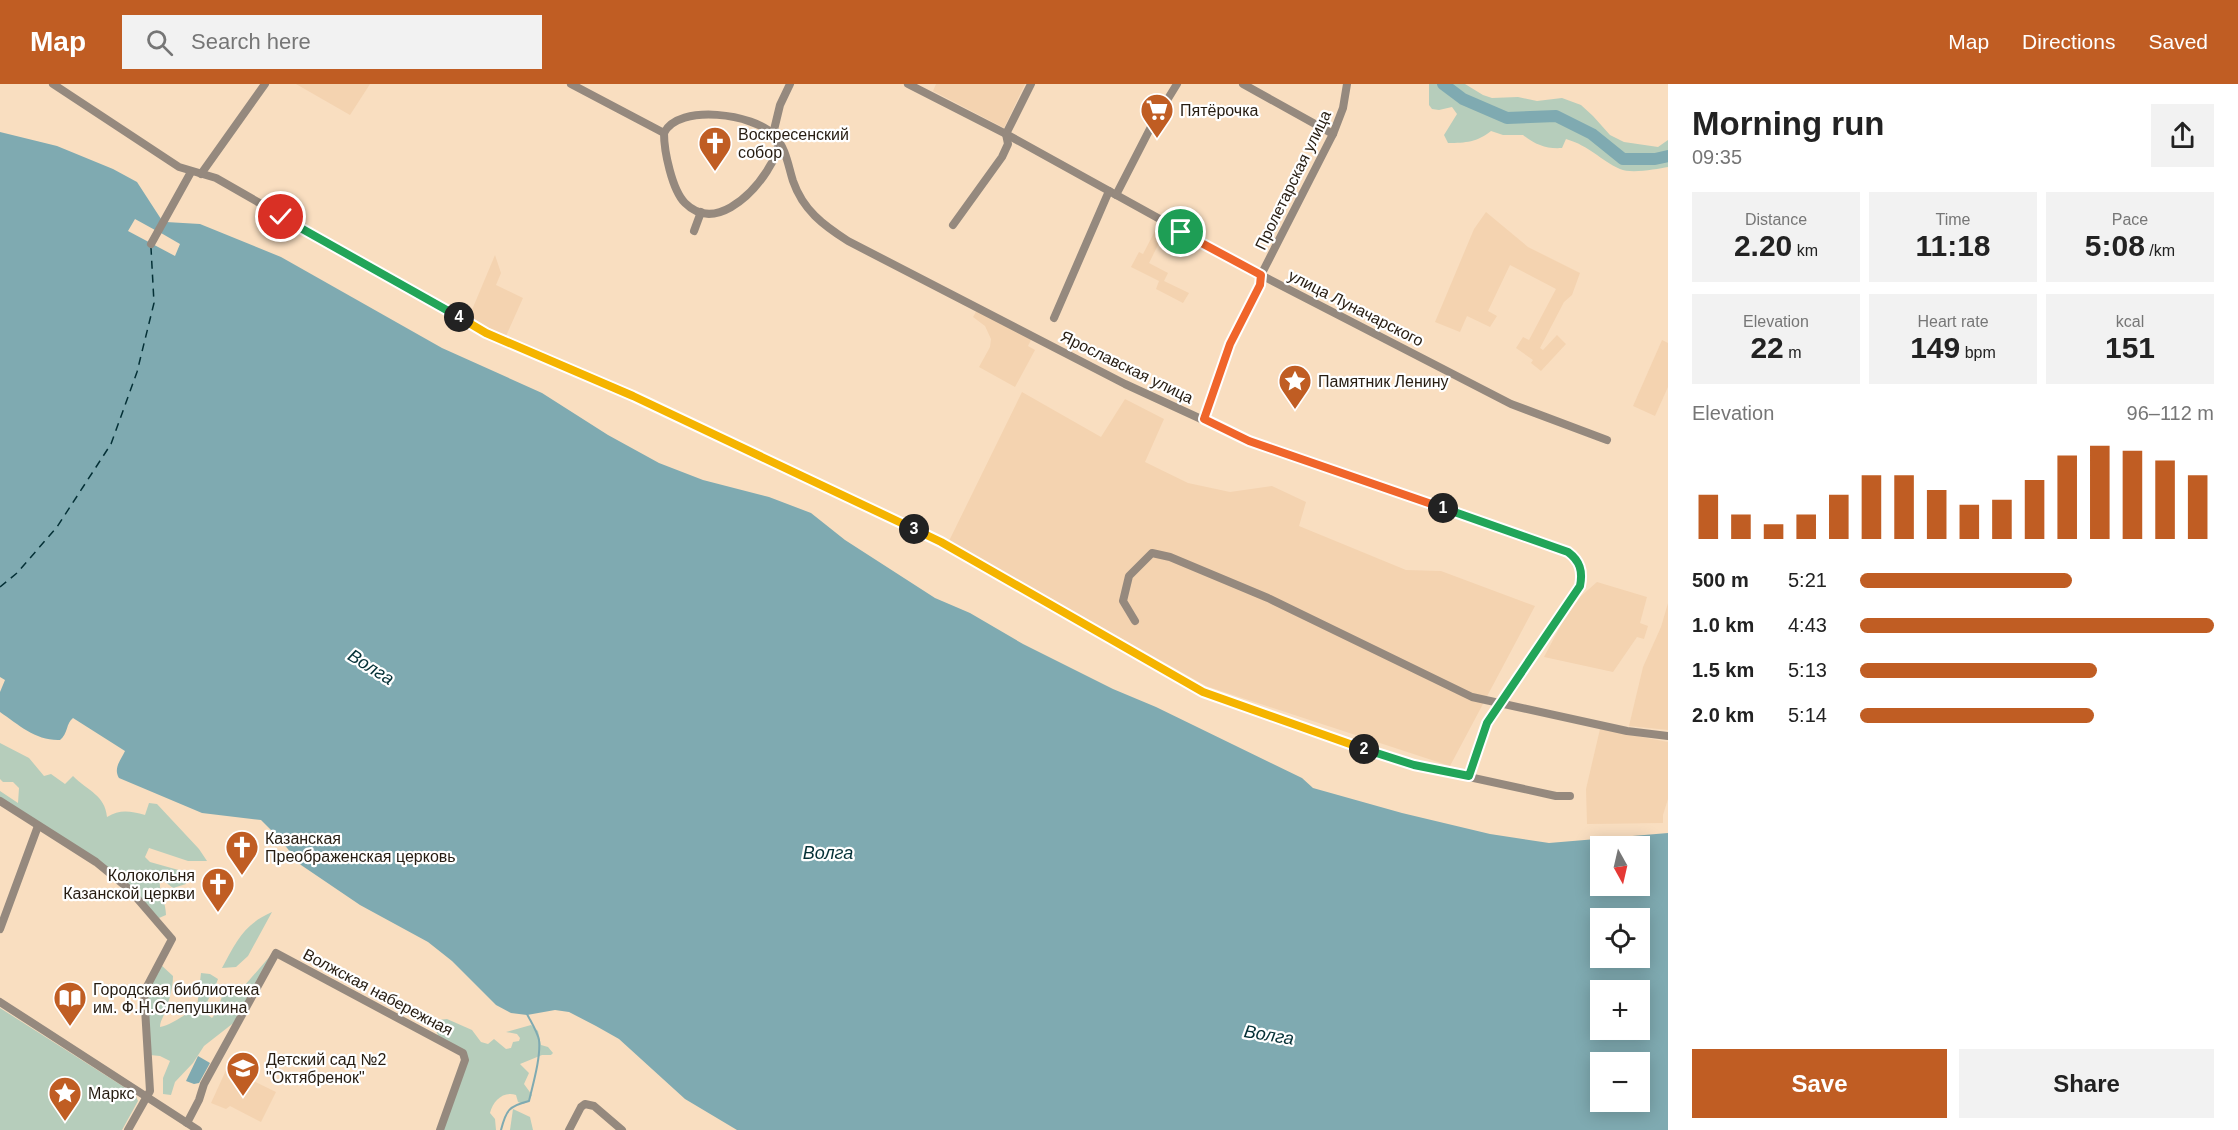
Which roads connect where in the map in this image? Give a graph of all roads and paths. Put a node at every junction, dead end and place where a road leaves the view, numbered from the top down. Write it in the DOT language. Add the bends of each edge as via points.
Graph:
graph roads {
  1 [pos="53,84"];
  2 [pos="265,84"];
  3 [pos="571,84"];
  4 [pos="790,84"];
  5 [pos="908,84"];
  6 [pos="1030,84"];
  7 [pos="1177,84"];
  8 [pos="1243,84"];
  9 [pos="1347,84"];
  10 [pos="664,133"];
  11 [pos="1006,134"];
  12 [pos="1333,134"];
  13 [pos="776,138"];
  14 [pos="191,172"];
  15 [pos="201,174"];
  16 [pos="1113,193"];
  17 [pos="701,212"];
  18 [pos="953,225"];
  19 [pos="694,231"];
  20 [pos="151,244"];
  21 [pos="1261,275"];
  22 [pos="1054,318"];
  23 [pos="1204,419"];
  24 [pos="1607,440"];
  25 [pos="1136,621"];
  26 [pos="1500,702"];
  27 [pos="1668,736"];
  28 [pos="1469,776"];
  29 [pos="1570,796"];
  30 [pos="0,801"];
  31 [pos="38,826"];
  32 [pos="0,927"];
  33 [pos="0,1002"];
  34 [pos="147,1098"];
  35 [pos="187,1123"];
  36 [pos="128,1130"];
  37 [pos="198,1130"];
  38 [pos="440,1130"];
  39 [pos="569,1130"];
  40 [pos="622,1130"];
  1 -- 14 [label="street"];
  2 -- 15 [label="street"];
  3 -- 10 [label="street"];
  4 -- 13 [label="street" via="780,105"];
  5 -- 11 [label="street, улица Луначарского"];
  6 -- 11 [label="street"];
  7 -- 16 [label="street"];
  8 -- 12 [label="street"];
  9 -- 12 [label="street, Пролетарская улица"];
  10 -- 13 [label="street" via="683,118 715,115 761,126"];
  10 -- 17 [label="street" via="678,192 685,203"];
  11 -- 16 [label="street, улица Луначарского"];
  11 -- 18 [label="street" via="1008,144 1002,157"];
  12 -- 21 [label="street, Пролетарская улица"];
  13 -- 17 [label="street" via="777,153 750,194 731,207"];
  13 -- 23 [label="street, Ярославская улица" via="801,198 832,231 1125,384"];
  14 -- 15 [label="street"];
  14 -- 20 [label="street"];
  15 -- 28 [label="street" via="216,178 486,333 633,396 941,542 1203,692 1388,757"];
  16 -- 21 [label="street, улица Луначарского"];
  16 -- 22 [label="street"];
  17 -- 19 [label="street"];
  21 -- 23 [label="street, Пролетарская улица" via="1260,285 1230,344"];
  21 -- 24 [label="street, улица Луначарского" via="1511,404"];
  23 -- 26 [label="street, Ярославская улица" via="1249,441 1572,555 1582,570 1580,586"];
  25 -- 26 [label="street" via="1123,601 1129,576 1152,553 1170,556 1268,598 1472,697"];
  26 -- 27 [label="street" via="1627,731"];
  26 -- 28 [label="street, Ярославская улица" via="1487,723"];
  28 -- 29 [label="street"];
  30 -- 31 [label="street"];
  31 -- 32 [label="street"];
  31 -- 34 [label="street" via="96,862 129,889 172,939 144,992 150,1091"];
  33 -- 34 [label="street"];
  34 -- 35 [label="street"];
  34 -- 36 [label="street"];
  35 -- 37 [label="street"];
  35 -- 38 [label="street, Волжская набережная" via="204,1084 276,953 463,1053"];
  39 -- 40 [label="street" via="585,1104 594,1106"];
}
